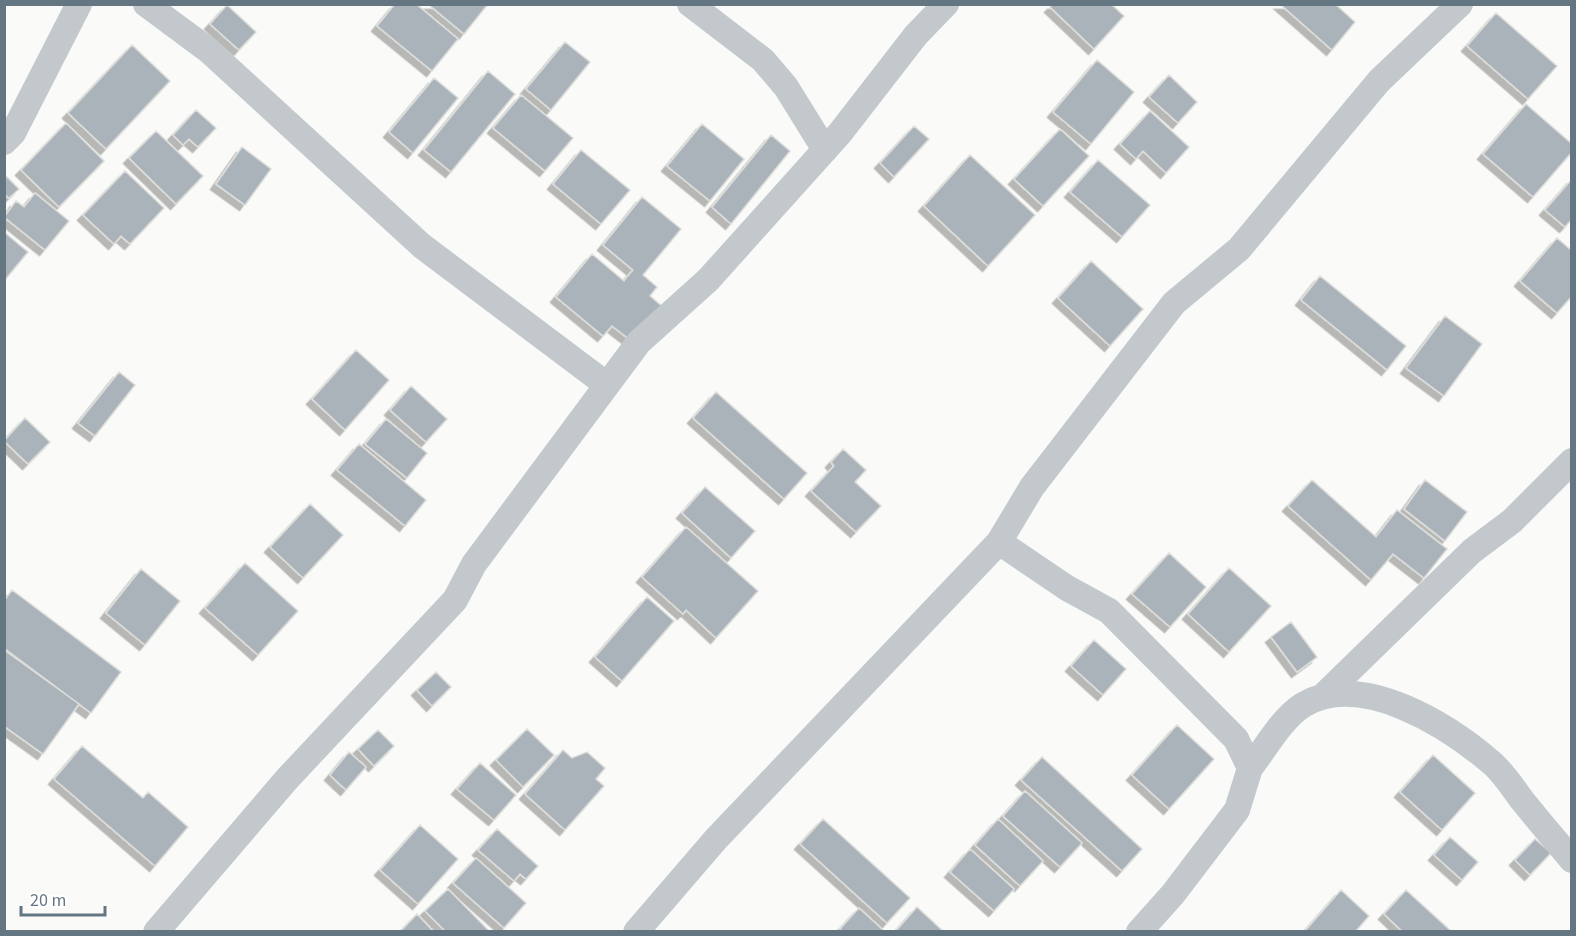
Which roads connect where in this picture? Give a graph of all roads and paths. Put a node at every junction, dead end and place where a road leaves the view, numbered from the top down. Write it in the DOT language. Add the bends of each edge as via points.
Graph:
graph roads {
  1 [pos="79,4"];
  2 [pos="146,4"];
  3 [pos="690,4"];
  4 [pos="946,4"];
  5 [pos="1460,4"];
  6 [pos="4,142"];
  7 [pos="825,150"];
  8 [pos="607,385"];
  9 [pos="1572,461"];
  10 [pos="999,542"];
  11 [pos="1322,697"];
  12 [pos="1250,768"];
  13 [pos="1572,860"];
  14 [pos="156,932"];
  15 [pos="636,932"];
  16 [pos="1139,932"];
  1 -- 6 [label="street" via="13,133"];
  2 -- 8 [label="street" via="208,50 422,246"];
  3 -- 7 [label="street" via="763,60 786,87"];
  4 -- 7 [label="street" via="916,35"];
  5 -- 10 [label="street" via="1379,81 1239,249 1174,303 1032,487"];
  7 -- 8 [label="street" via="708,280 639,342"];
  8 -- 14 [label="street" via="474,564 455,600 288,779"];
  9 -- 11 [label="street" via="1512,521 1472,551"];
  10 -- 12 [label="street" via="1109,611 1236,739"];
  10 -- 15 [label="street" via="716,839"];
  11 -- 12 [label="street" via="1288,718"];
  11 -- 13 [label="street" via="1353,695 1388,700 1455,736 1494,765"];
  12 -- 16 [label="street" via="1237,810"];
}
